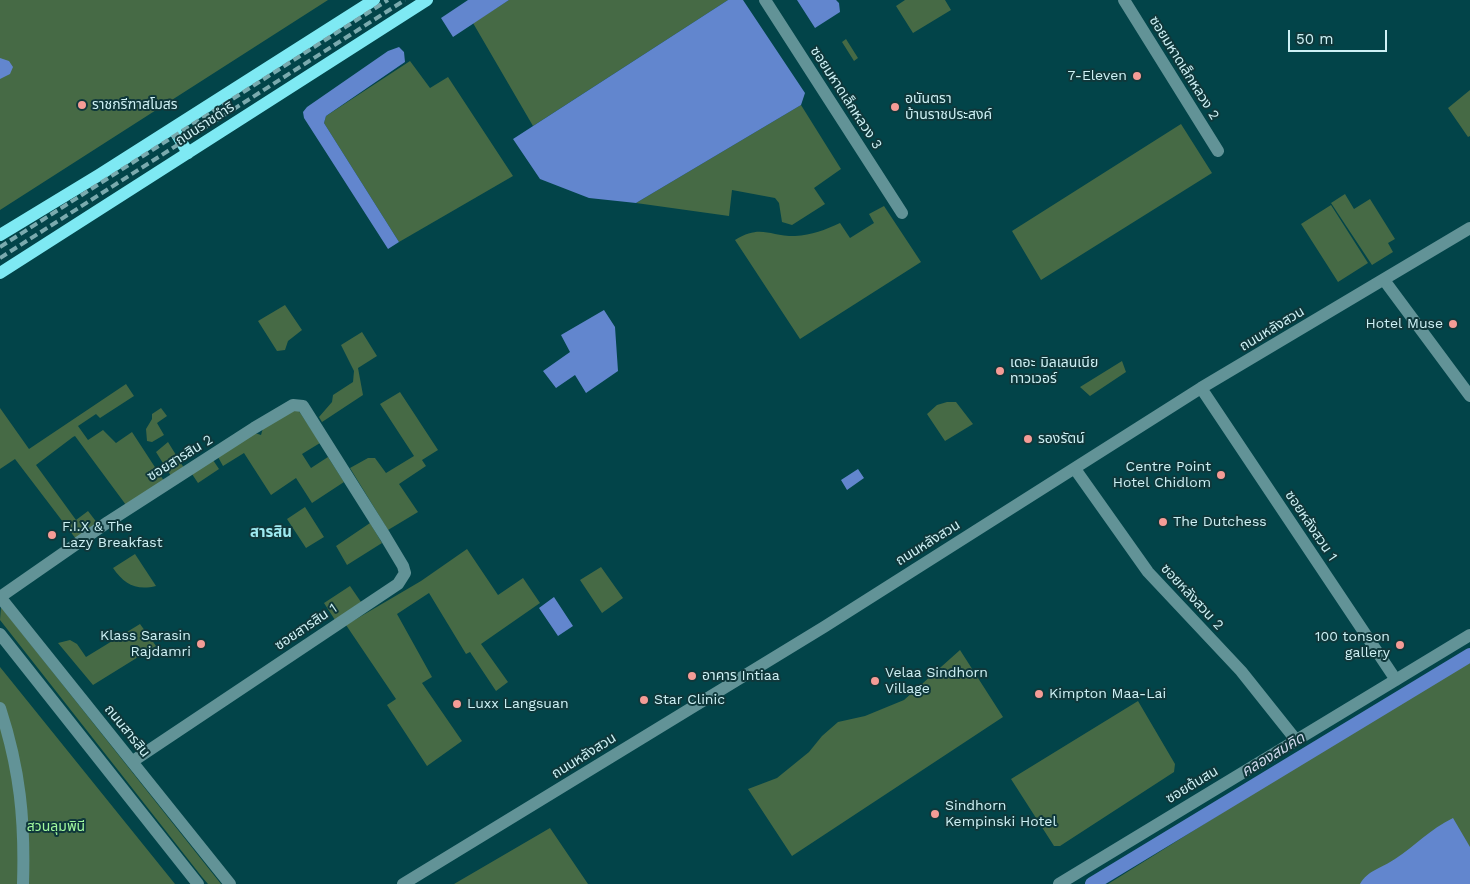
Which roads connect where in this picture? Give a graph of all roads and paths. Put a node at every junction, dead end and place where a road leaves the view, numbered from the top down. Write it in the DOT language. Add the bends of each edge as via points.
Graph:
graph roads {
  1 [pos="374,0"];
  2 [pos="765,0"];
  3 [pos="1124,0"];
  4 [pos="420,2"];
  5 [pos="173,128"];
  6 [pos="1218,151"];
  7 [pos="188,153"];
  8 [pos="902,213"];
  9 [pos="1470,228"];
  10 [pos="0,235"];
  11 [pos="0,273"];
  12 [pos="1384,280"];
  13 [pos="1201,388"];
  14 [pos="1470,396"];
  15 [pos="1075,469"];
  16 [pos="353,483"];
  17 [pos="0,597"];
  18 [pos="0,634"];
  19 [pos="1470,635"];
  20 [pos="1396,680"];
  21 [pos="0,708"];
  22 [pos="1296,740"];
  23 [pos="133,761"];
  24 [pos="23,884"];
  25 [pos="198,884"];
  26 [pos="230,884"];
  27 [pos="403,884"];
  28 [pos="1059,884"];
  1 -- 5 [label="main road, ถนนราชดำริ"];
  2 -- 8 [label="street, ซอยมหาดเล็กหลวง 3"];
  3 -- 6 [label="street, ซอยมหาดเล็กหลวง 2"];
  4 -- 7 [label="main road, ถนนราชดำริ"];
  5 -- 7 [label="main road"];
  5 -- 10 [label="main road, ถนนราชดำริ"];
  7 -- 11 [label="main road, ถนนราชดำริ"];
  9 -- 12 [label="street, ถนนหลังสวน"];
  12 -- 13 [label="street, ถนนหลังสวน"];
  12 -- 14 [label="street"];
  13 -- 15 [label="street, ถนนหลังสวน"];
  13 -- 20 [label="street, ซอยหลังสวน 1"];
  15 -- 22 [label="street, ซอยหลังสวน 2" via="1148,572 1241,671"];
  15 -- 27 [label="street, ถนนหลังสวน" via="824,627"];
  16 -- 17 [label="street, ซอยสารสิน 2" via="303,406 293,405 108,522"];
  16 -- 23 [label="street, ซอยสารสิน 1" via="403,566 405,573 401,580"];
  17 -- 23 [label="street, ถนนสารสิน"];
  18 -- 25 [label="street"];
  19 -- 20 [label="street, ซอยต้นสน"];
  20 -- 22 [label="street, ซอยต้นสน"];
  21 -- 24 [label="street" via="11,741 23,810"];
  22 -- 28 [label="street, ซอยต้นสน"];
  23 -- 26 [label="street, ถนนสารสิน"];
}
